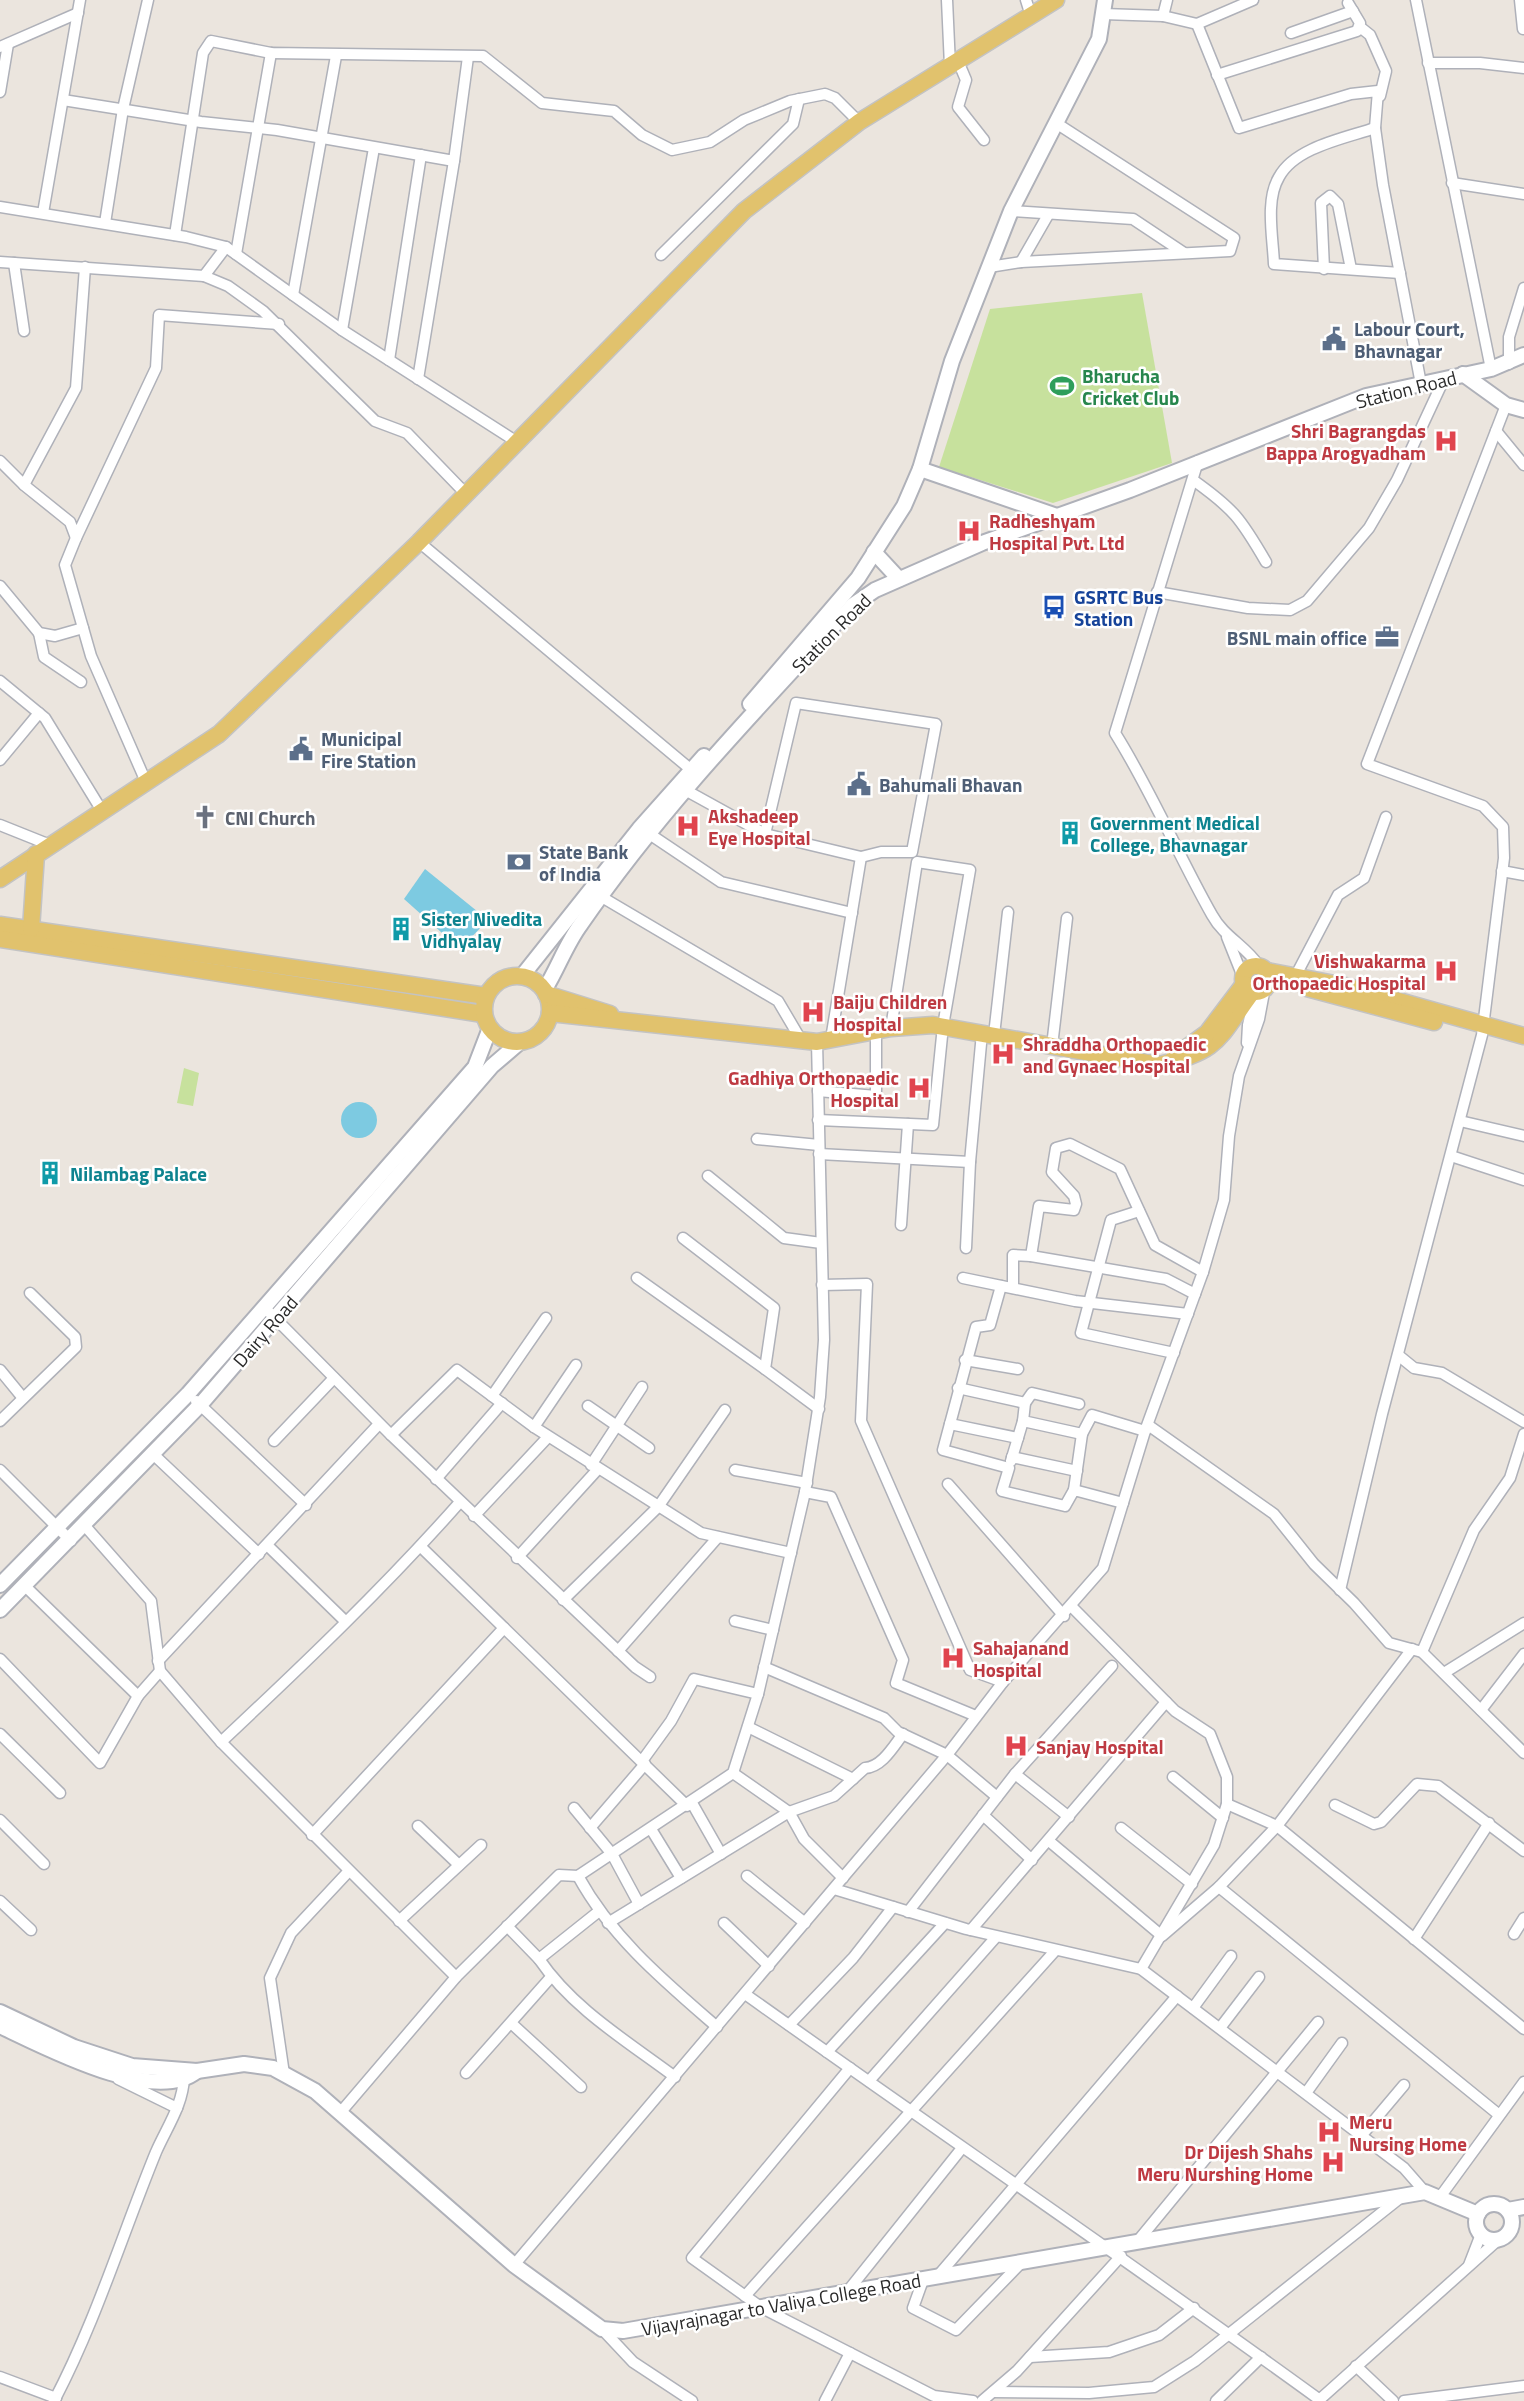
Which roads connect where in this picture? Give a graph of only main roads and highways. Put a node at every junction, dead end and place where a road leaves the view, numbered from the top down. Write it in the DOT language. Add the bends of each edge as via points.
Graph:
graph roads {
  1 [pos="1056,0"];
  2 [pos="1104,7"];
  3 [pos="1524,355"];
  4 [pos="1463,374"];
  5 [pos="1524,410"];
  6 [pos="920,469"];
  7 [pos="1057,516"];
  8 [pos="874,552"];
  9 [pos="899,579"];
  10 [pos="696,773"];
  11 [pos="36,854"];
  12 [pos="0,879"];
  13 [pos="0,925"];
  14 [pos="31,929"];
  15 [pos="0,939"];
  16 [pos="522,976"];
  17 [pos="1257,981"];
  18 [pos="546,991"];
  19 [pos="486,996"];
  20 [pos="550,1013"];
  21 [pos="618,1019"];
  22 [pos="487,1021"];
  23 [pos="1483,1030"];
  24 [pos="1524,1035"];
  25 [pos="520,1042"];
  26 [pos="1524,1046"];
  27 [pos="0,1585"];
  28 [pos="0,1611"];
  29 [pos="0,2012"];
  30 [pos="0,2026"];
  31 [pos="190,2074"];
  32 [pos="1524,2207"];
  33 [pos="1483,2209"];
  34 [pos="1515,2216"];
  1 -- 11 [label="main road" via="859,122 744,211 419,542 219,734"];
  2 -- 6 [label="main road" via="1099,39 1011,211 952,361"];
  3 -- 4 [label="main road, Station Road" via="1509,364"];
  4 -- 5 [label="main road" via="1506,405"];
  4 -- 7 [label="main road, Station Road" via="1366,396"];
  6 -- 7 [label="main road"];
  6 -- 8 [label="main road" via="904,506"];
  7 -- 9 [label="main road, Station Road"];
  8 -- 9 [label="main road"];
  8 -- 10 [label="main road" via="858,578"];
  9 -- 10 [label="main road, Station Road" via="853,606"];
  10 -- 16 [label="main road" via="639,829"];
  10 -- 18 [label="main road, Station Road" via="687,791 600,896 567,945"];
  11 -- 12 [label="main road"];
  11 -- 14 [label="main road"];
  13 -- 14 [label="main road"];
  14 -- 19 [label="main road"];
  15 -- 22 [label="main road"];
  16 -- 18 [label="main road"];
  16 -- 19 [label="main road" via="500,979"];
  17 -- 21 [label="main road" via="1212,1045 1196,1057 1159,1065 943,1026 883,1029 816,1040"];
  17 -- 23 [label="main road" via="1288,983"];
  17 -- 23 [label="main road" via="1295,976 1345,986"];
  18 -- 20 [label="main road"];
  18 -- 21 [label="main road"];
  19 -- 22 [label="main road"];
  20 -- 21 [label="main road"];
  20 -- 25 [label="main road" via="540,1032"];
  22 -- 25 [label="main road" via="509,1041"];
  22 -- 27 [label="main road, Dairy Road" via="475,1067 188,1394"];
  23 -- 24 [label="main road"];
  23 -- 26 [label="main road"];
  25 -- 28 [label="main road, Dairy Road" via="492,1066 201,1404"];
  29 -- 31 [label="main road" via="74,2047 132,2066 186,2067"];
  30 -- 31 [label="main road" via="105,2073 154,2080"];
  31 -- 33 [label="main road, Vijayrajnagar to Valiya College Road" via="244,2064 273,2068 315,2091 514,2265 602,2329 623,2330 762,2308 1425,2192"];
  32 -- 34 [label="main road"];
  33 -- 34 [label="main road" via="1499,2204"];
  33 -- 34 [label="main road" via="1476,2224 1481,2234 1497,2240 1508,2234"];
}
